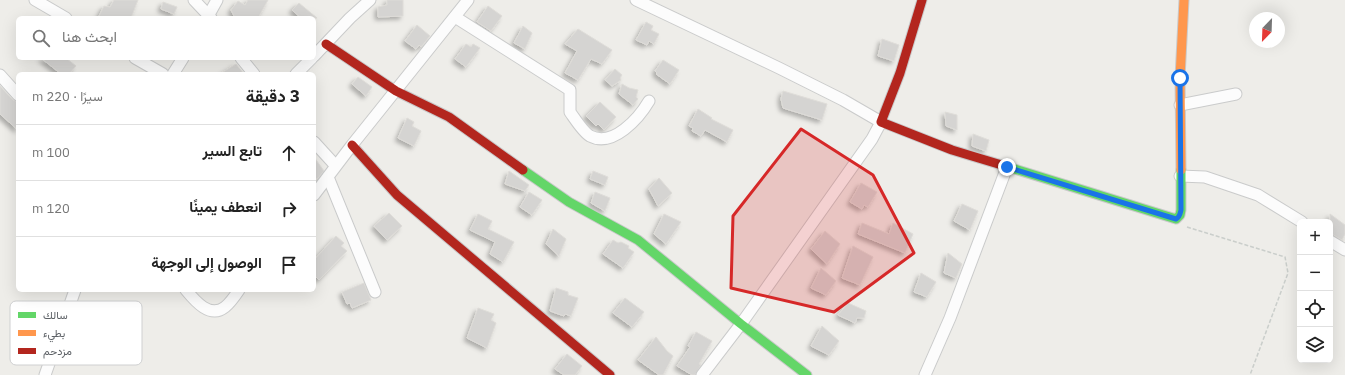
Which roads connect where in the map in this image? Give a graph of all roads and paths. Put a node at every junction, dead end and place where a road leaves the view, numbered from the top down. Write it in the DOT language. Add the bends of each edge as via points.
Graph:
graph roads {
  1 [pos="36,0"];
  2 [pos="194,0"];
  3 [pos="217,0"];
  4 [pos="370,0"];
  5 [pos="468,0"];
  6 [pos="636,0"];
  7 [pos="922,0"];
  8 [pos="1184,0"];
  9 [pos="63,16"];
  10 [pos="208,16"];
  11 [pos="209,16"];
  12 [pos="455,17"];
  13 [pos="326,44"];
  14 [pos="316,54"];
  15 [pos="138,60"];
  16 [pos="182,60"];
  17 [pos="244,60"];
  18 [pos="310,60"];
  19 [pos="160,72"];
  20 [pos="174,72"];
  21 [pos="252,72"];
  22 [pos="298,72"];
  23 [pos="0,76"];
  24 [pos="396,91"];
  25 [pos="16,93"];
  26 [pos="1236,94"];
  27 [pos="649,101"];
  28 [pos="1180,105"];
  29 [pos="881,122"];
  30 [pos="316,144"];
  31 [pos="352,145"];
  32 [pos="335,165"];
  33 [pos="1007,167"];
  34 [pos="1180,176"];
  35 [pos="328,177"];
  36 [pos="316,192"];
  37 [pos="1180,215"];
  38 [pos="1297,219"];
  39 [pos="1333,243"];
  40 [pos="1345,250"];
  41 [pos="188,292"];
  42 [pos="237,292"];
  43 [pos="374,292"];
  44 [pos="741,324"];
  45 [pos="49,365"];
  46 [pos="45,375"];
  47 [pos="610,375"];
  48 [pos="702,375"];
  49 [pos="807,375"];
  50 [pos="925,375"];
  51 [pos="1250,375"];
  1 -- 9 [label="street"];
  2 -- 10 [label="street"];
  3 -- 11 [label="street"];
  4 -- 13 [label="street"];
  5 -- 12 [label="street"];
  6 -- 29 [label="street" via="786,71"];
  7 -- 29 [label="street" via="900,73"];
  8 -- 28 [label="street"];
  12 -- 24 [label="street"];
  12 -- 27 [label="street" via="570,90 570,112 590,136 601,138 618,135 630,125"];
  13 -- 14 [label="street"];
  13 -- 24 [label="street"];
  15 -- 19 [label="street"];
  16 -- 20 [label="street"];
  17 -- 21 [label="street"];
  18 -- 22 [label="street"];
  23 -- 25 [label="street"];
  24 -- 31 [label="street"];
  24 -- 44 [label="street" via="449,117 569,202 638,240"];
  26 -- 28 [label="street"];
  28 -- 34 [label="street"];
  29 -- 33 [label="street" via="952,150"];
  29 -- 44 [label="street" via="872,139"];
  30 -- 32 [label="street"];
  31 -- 32 [label="street"];
  31 -- 47 [label="street" via="397,196"];
  32 -- 35 [label="street"];
  33 -- 37 [label="street" via="1176,219"];
  33 -- 50 [label="street" via="950,318"];
  34 -- 37 [label="street"];
  34 -- 38 [label="street" via="1205,177 1258,195"];
  35 -- 36 [label="street"];
  35 -- 43 [label="street"];
  37 -- 51 [label="path" via="1186,226 1285,257 1288,273"];
  39 -- 40 [label="street"];
  41 -- 42 [label="street" via="198,303 213,312 226,307"];
  44 -- 48 [label="street"];
  44 -- 49 [label="street"];
  45 -- 46 [label="street"];
}
